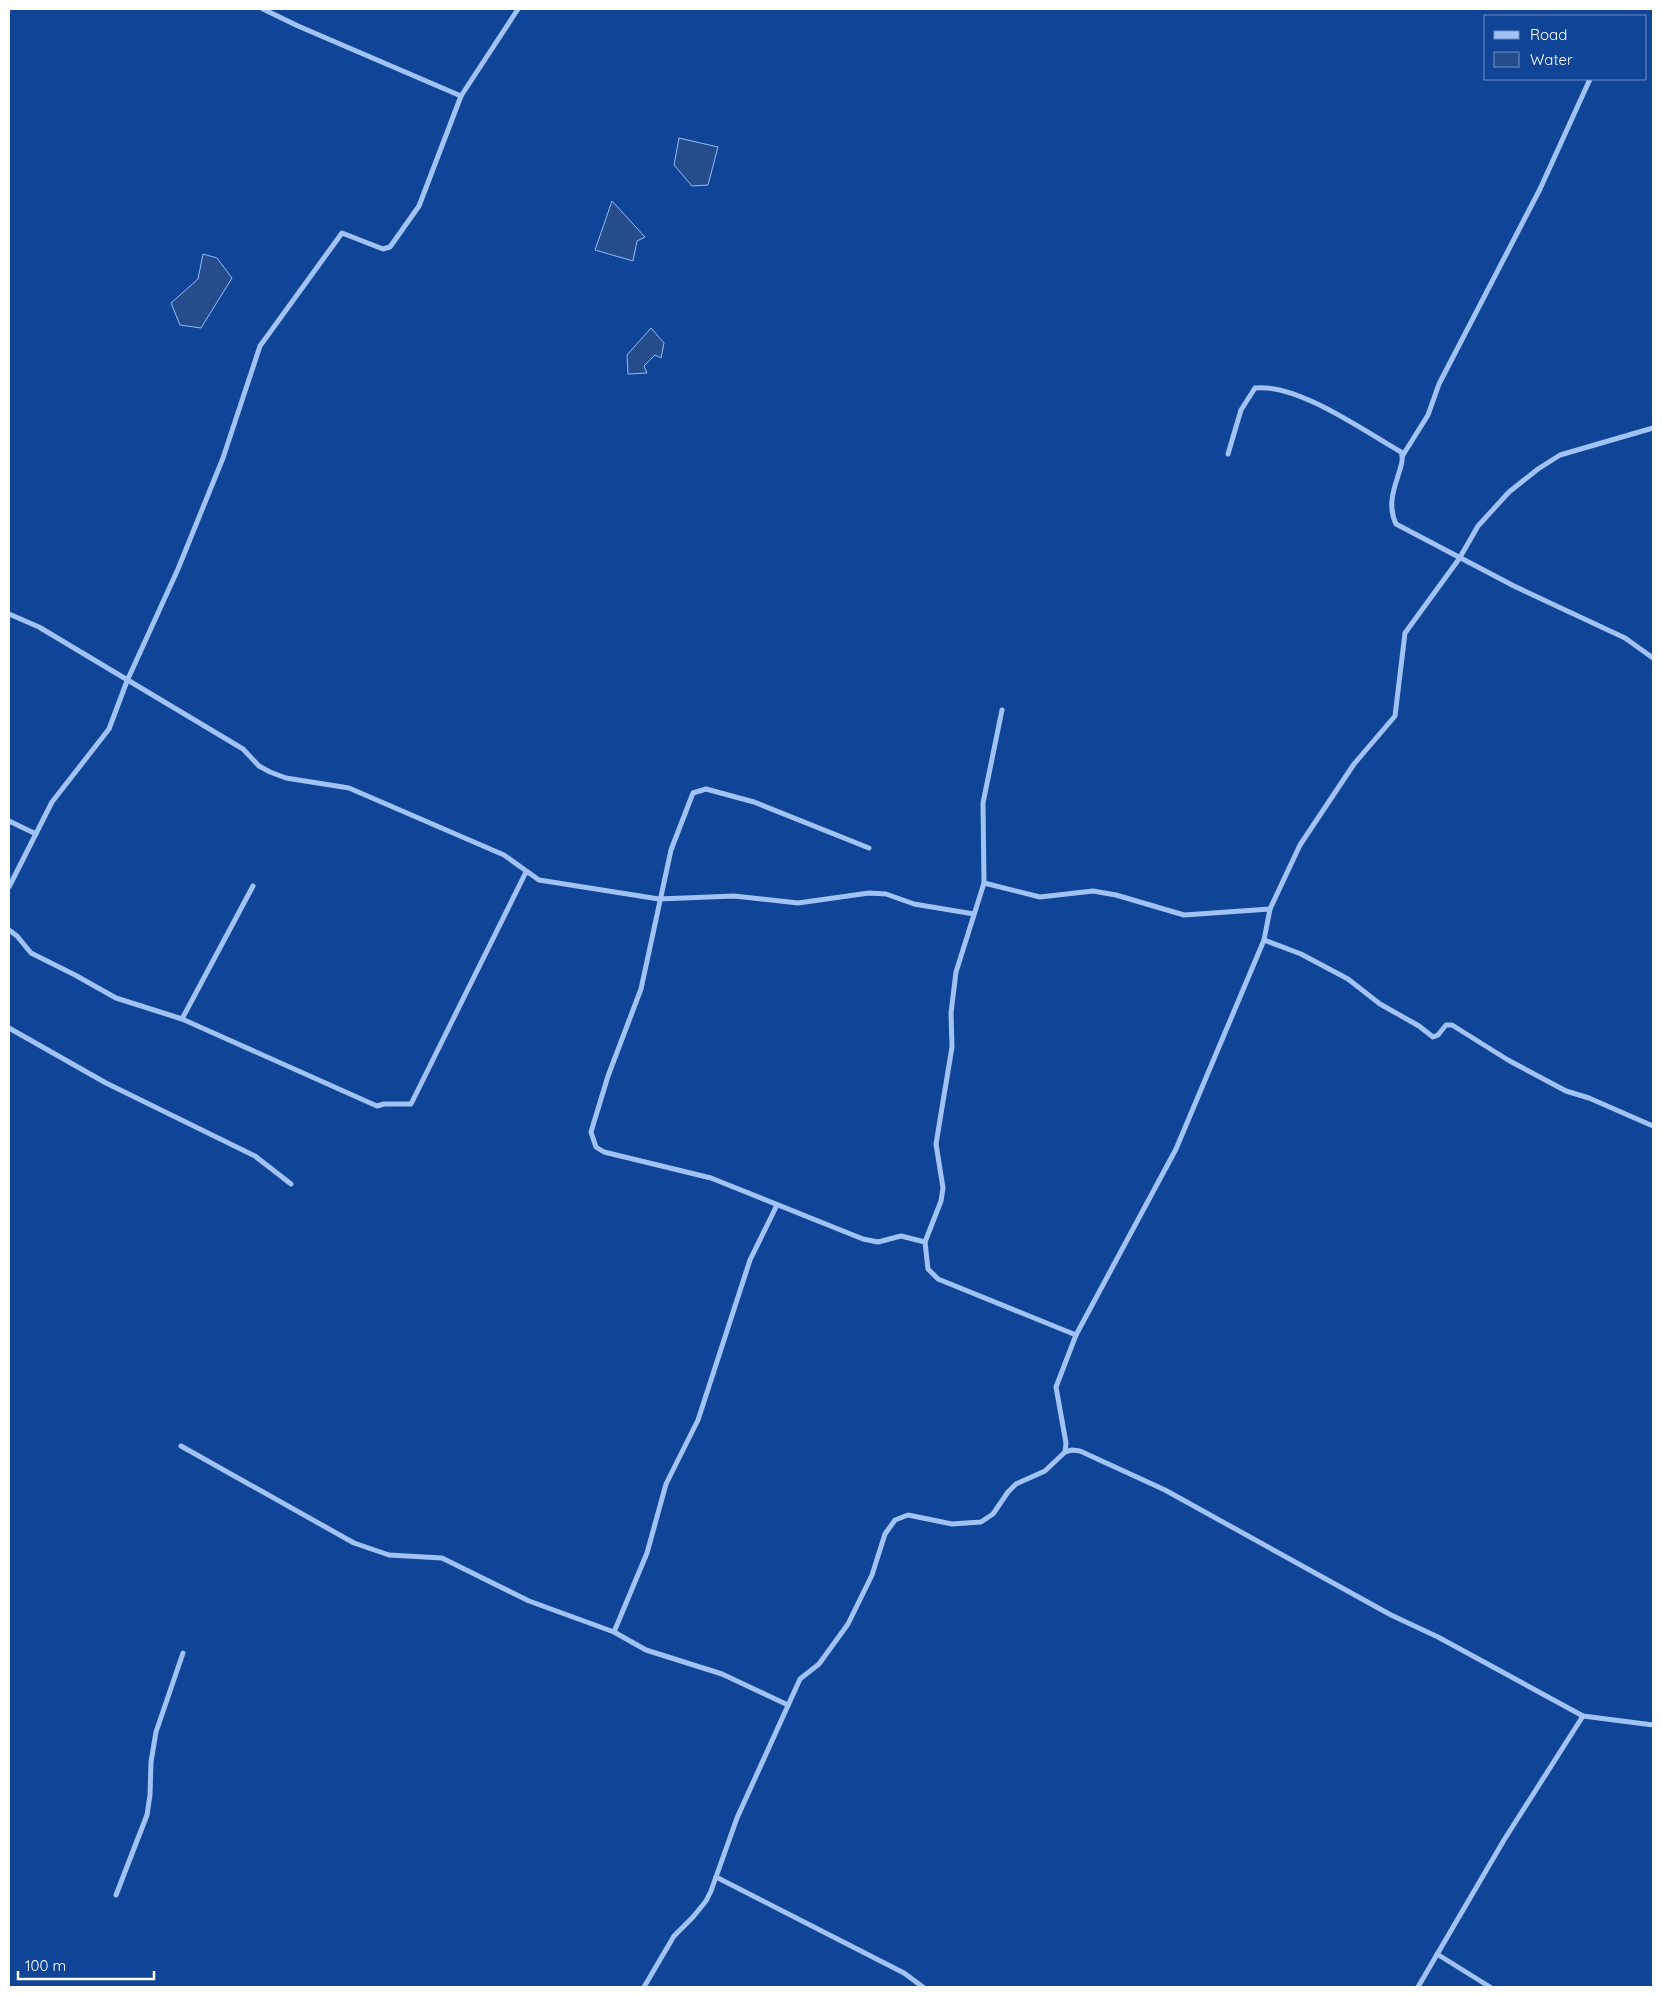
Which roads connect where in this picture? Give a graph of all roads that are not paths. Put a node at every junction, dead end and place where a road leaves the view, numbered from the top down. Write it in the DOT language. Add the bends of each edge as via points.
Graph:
graph roads {
  1 [pos="263,9"];
  2 [pos="518,9"];
  3 [pos="1590,80"];
  4 [pos="461,96"];
  5 [pos="1653,428"];
  6 [pos="1228,454"];
  7 [pos="1402,455"];
  8 [pos="1459,559"];
  9 [pos="9,614"];
  10 [pos="1653,658"];
  11 [pos="127,681"];
  12 [pos="1002,710"];
  13 [pos="9,821"];
  14 [pos="36,834"];
  15 [pos="869,848"];
  16 [pos="526,872"];
  17 [pos="984,884"];
  18 [pos="9,886"];
  19 [pos="253,886"];
  20 [pos="659,899"];
  21 [pos="1270,909"];
  22 [pos="974,914"];
  23 [pos="9,930"];
  24 [pos="1264,940"];
  25 [pos="182,1019"];
  26 [pos="9,1028"];
  27 [pos="1653,1126"];
  28 [pos="291,1184"];
  29 [pos="777,1205"];
  30 [pos="925,1242"];
  31 [pos="1076,1335"];
  32 [pos="181,1446"];
  33 [pos="1066,1452"];
  34 [pos="614,1632"];
  35 [pos="183,1654"];
  36 [pos="788,1705"];
  37 [pos="1583,1716"];
  38 [pos="1653,1725"];
  39 [pos="716,1877"];
  40 [pos="116,1895"];
  41 [pos="1437,1954"];
  42 [pos="644,1987"];
  43 [pos="923,1987"];
  44 [pos="1418,1987"];
  45 [pos="1490,1987"];
  1 -- 4 [label="street"];
  2 -- 4 [label="street"];
  3 -- 7 [label="street" via="1540,189 1439,384 1428,414"];
  4 -- 11 [label="street" via="419,206 390,247 383,249 342,234 260,346 223,458 178,569"];
  5 -- 8 [label="street" via="1560,455 1538,468 1509,492 1478,526"];
  6 -- 7 [label="street" via="1241,410 1255,388 1263,387 1305,397"];
  7 -- 8 [label="street" via="1392,492 1391,514 1396,524"];
  8 -- 10 [label="street" via="1625,638"];
  8 -- 21 [label="street" via="1405,633 1395,716 1354,764 1300,845"];
  9 -- 11 [label="street" via="39,627"];
  11 -- 14 [label="street" via="109,729 52,802"];
  11 -- 16 [label="street" via="243,750 270,772 286,778 349,788 504,855"];
  12 -- 17 [label="street" via="983,803"];
  13 -- 14 [label="street"];
  14 -- 18 [label="street"];
  15 -- 20 [label="street" via="754,802 706,789 693,793 671,850"];
  16 -- 20 [label="street" via="540,880"];
  16 -- 25 [label="street" via="411,1104 377,1106"];
  17 -- 21 [label="street" via="1040,897 1094,891 1184,914"];
  17 -- 22 [label="street"];
  19 -- 25 [label="street"];
  20 -- 22 [label="street" via="734,896 798,903 869,893"];
  20 -- 29 [label="street" via="641,989 608,1076 592,1132 596,1147 604,1152 711,1178"];
  21 -- 24 [label="street"];
  22 -- 30 [label="street" via="956,972 950,1013 952,1046 936,1144 943,1188"];
  23 -- 25 [label="street" via="31,953 116,998"];
  24 -- 27 [label="street" via="1301,954 1348,979 1432,1037 1446,1025 1452,1025 1566,1091"];
  24 -- 31 [label="street" via="1176,1149"];
  26 -- 28 [label="street" via="106,1083 255,1156"];
  29 -- 30 [label="street" via="871,1241 901,1236"];
  29 -- 34 [label="street" via="750,1260 698,1420 666,1484 647,1553"];
  30 -- 31 [label="street" via="928,1270 938,1279"];
  31 -- 33 [label="street" via="1056,1387"];
  32 -- 34 [label="street" via="354,1544 388,1555 442,1558 529,1601"];
  33 -- 36 [label="street" via="1045,1471 1016,1484 993,1514 981,1522 952,1524 908,1515 895,1520 885,1534 872,1575 848,1624 819,1664 800,1680"];
  33 -- 37 [label="street" via="1080,1451 1165,1490"];
  34 -- 36 [label="street" via="646,1650 722,1674"];
  35 -- 40 [label="street" via="156,1732 146,1814"];
  36 -- 39 [label="street" via="737,1818"];
  37 -- 38 [label="street"];
  37 -- 41 [label="street"];
  39 -- 42 [label="street" via="706,1902 674,1936"];
  39 -- 43 [label="street" via="904,1973"];
  41 -- 44 [label="street"];
  41 -- 45 [label="street"];
}
